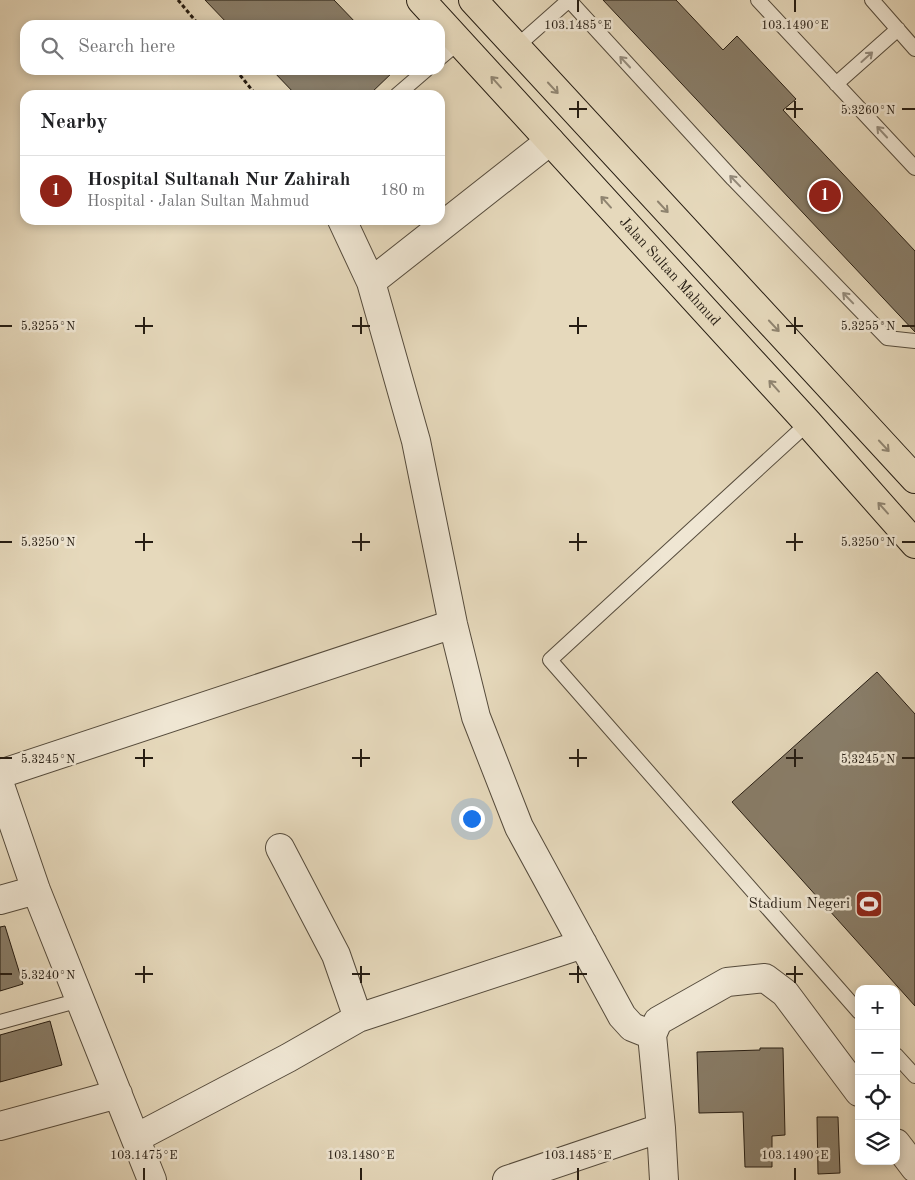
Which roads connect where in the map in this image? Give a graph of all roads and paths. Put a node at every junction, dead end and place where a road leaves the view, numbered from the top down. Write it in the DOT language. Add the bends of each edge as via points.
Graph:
graph roads {
  1 [pos="178,0"];
  2 [pos="422,0"];
  3 [pos="473,0"];
  4 [pos="569,0"];
  5 [pos="758,0"];
  6 [pos="872,0"];
  7 [pos="195,20"];
  8 [pos="433,20"];
  9 [pos="898,29"];
  10 [pos="516,47"];
  11 [pos="915,49"];
  12 [pos="450,50"];
  13 [pos="240,75"];
  14 [pos="420,75"];
  15 [pos="836,84"];
  16 [pos="252,90"];
  17 [pos="403,90"];
  18 [pos="550,141"];
  19 [pos="915,168"];
  20 [pos="445,223"];
  21 [pos="344,225"];
  22 [pos="443,225"];
  23 [pos="370,282"];
  24 [pos="915,341"];
  25 [pos="808,424"];
  26 [pos="915,479"];
  27 [pos="915,544"];
  28 [pos="453,624"];
  29 [pos="0,774"];
  30 [pos="0,785"];
  31 [pos="280,848"];
  32 [pos="36,890"];
  33 [pos="0,900"];
  34 [pos="583,944"];
  35 [pos="80,1000"];
  36 [pos="855,1007"];
  37 [pos="358,1018"];
  38 [pos="0,1022"];
  39 [pos="652,1036"];
  40 [pos="900,1059"];
  41 [pos="915,1076"];
  42 [pos="855,1087"];
  43 [pos="118,1094"];
  44 [pos="0,1126"];
  45 [pos="661,1128"];
  46 [pos="136,1138"];
  47 [pos="900,1148"];
  48 [pos="915,1168"];
  49 [pos="152,1180"];
  50 [pos="507,1180"];
  51 [pos="664,1180"];
  1 -- 7 [label="path"];
  2 -- 8 [label="main road, Jalan Sultan Mahmud"];
  3 -- 10 [label="main road"];
  4 -- 10 [label="lane"];
  24 -- 4 [label="lane, one-way" via="887,338 733,179"];
  5 -- 15 [label="lane"];
  6 -- 9 [label="lane"];
  9 -- 11 [label="lane"];
  15 -- 9 [label="lane, one-way"];
  10 -- 26 [label="main road, one-way"];
  18 -- 12 [label="main road, Jalan Sultan Mahmud, one-way"];
  13 -- 16 [label="path"];
  14 -- 17 [label="lane"];
  19 -- 15 [label="lane, one-way"];
  18 -- 20 [label="street"];
  25 -- 18 [label="main road, Jalan Sultan Mahmud, one-way"];
  21 -- 23 [label="street"];
  22 -- 23 [label="street"];
  23 -- 28 [label="street" via="416,441"];
  27 -- 25 [label="main road, Jalan Sultan Mahmud, one-way"];
  25 -- 36 [label="lane" via="550,660"];
  28 -- 29 [label="street"];
  28 -- 34 [label="street" via="476,717 519,827"];
  30 -- 32 [label="street"];
  31 -- 37 [label="street" via="336,955"];
  32 -- 33 [label="street"];
  32 -- 35 [label="street"];
  34 -- 37 [label="street"];
  34 -- 39 [label="street" via="622,1016 632,1027"];
  35 -- 38 [label="lane"];
  35 -- 43 [label="street"];
  37 -- 46 [label="street"];
  39 -- 42 [label="street" via="658,1021 727,982 765,978 785,993"];
  39 -- 45 [label="street"];
  40 -- 41 [label="lane"];
  43 -- 44 [label="street"];
  43 -- 46 [label="street"];
  45 -- 50 [label="street"];
  45 -- 51 [label="street"];
  46 -- 49 [label="street"];
  47 -- 48 [label="street"];
}
